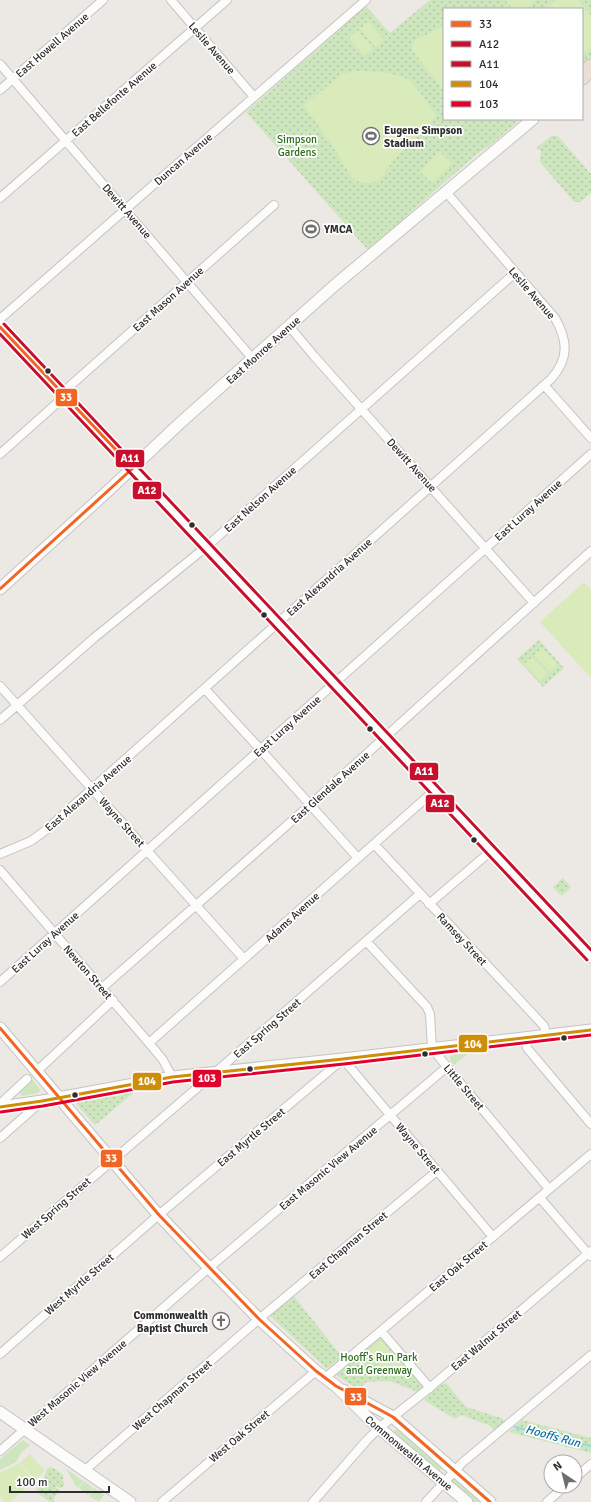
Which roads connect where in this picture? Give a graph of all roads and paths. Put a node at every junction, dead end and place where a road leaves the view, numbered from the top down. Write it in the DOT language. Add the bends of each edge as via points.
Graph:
graph roads {
  1 [pos="103,0"];
  2 [pos="171,0"];
  3 [pos="227,0"];
  4 [pos="366,0"];
  5 [pos="195,28"];
  6 [pos="0,64"];
  7 [pos="591,67"];
  8 [pos="583,77"];
  9 [pos="13,80"];
  10 [pos="0,90"];
  11 [pos="254,97"];
  12 [pos="532,120"];
  13 [pos="66,141"];
  14 [pos="446,192"];
  15 [pos="0,198"];
  16 [pos="274,205"];
  17 [pos="126,210"];
  18 [pos="515,273"];
  19 [pos="187,282"];
  20 [pos="0,319"];
  21 [pos="289,326"];
  22 [pos="0,328"];
  23 [pos="252,358"];
  24 [pos="544,385"];
  25 [pos="64,394"];
  26 [pos="362,409"];
  27 [pos="591,438"];
  28 [pos="0,454"];
  29 [pos="591,454"];
  30 [pos="133,468"];
  31 [pos="430,486"];
  32 [pos="206,546"];
  33 [pos="485,548"];
  34 [pos="591,551"];
  35 [pos="0,589"];
  36 [pos="534,603"];
  37 [pos="277,622"];
  38 [pos="335,683"];
  39 [pos="0,686"];
  40 [pos="205,689"];
  41 [pos="17,705"];
  42 [pos="0,720"];
  43 [pos="385,737"];
  44 [pos="261,750"];
  45 [pos="92,790"];
  46 [pos="435,790"];
  47 [pos="310,804"];
  48 [pos="374,844"];
  49 [pos="148,851"];
  50 [pos="491,851"];
  51 [pos="0,854"];
  52 [pos="358,858"];
  53 [pos="0,870"];
  54 [pos="420,894"];
  55 [pos="429,904"];
  56 [pos="197,905"];
  57 [pos="55,934"];
  58 [pos="366,941"];
  59 [pos="591,957"];
  60 [pos="244,959"];
  61 [pos="0,982"];
  62 [pos="102,988"];
  63 [pos="113,1000"];
  64 [pos="0,1028"];
  65 [pos="591,1030"];
  66 [pos="547,1036"];
  67 [pos="525,1038"];
  68 [pos="149,1043"];
  69 [pos="432,1048"];
  70 [pos="343,1059"];
  71 [pos="447,1067"];
  72 [pos="38,1071"];
  73 [pos="216,1072"];
  74 [pos="172,1077"];
  75 [pos="27,1079"];
  76 [pos="58,1098"];
  77 [pos="42,1101"];
  78 [pos="0,1106"];
  79 [pos="390,1114"];
  80 [pos="591,1124"];
  81 [pos="0,1138"];
  82 [pos="591,1154"];
  83 [pos="112,1160"];
  84 [pos="437,1171"];
  85 [pos="549,1189"];
  86 [pos="540,1198"];
  87 [pos="159,1215"];
  88 [pos="493,1237"];
  89 [pos="590,1254"];
  90 [pos="0,1257"];
  91 [pos="209,1268"];
  92 [pos="259,1319"];
  93 [pos="381,1331"];
  94 [pos="0,1354"];
  95 [pos="591,1355"];
  96 [pos="320,1374"];
  97 [pos="336,1386"];
  98 [pos="430,1388"];
  99 [pos="0,1412"];
  100 [pos="393,1417"];
  101 [pos="379,1428"];
  102 [pos="24,1429"];
  103 [pos="0,1451"];
  104 [pos="591,1464"];
  105 [pos="84,1471"];
  106 [pos="454,1471"];
  107 [pos="583,1471"];
  108 [pos="443,1482"];
  109 [pos="556,1494"];
  110 [pos="130,1502"];
  111 [pos="162,1502"];
  112 [pos="313,1502"];
  113 [pos="426,1502"];
  114 [pos="467,1502"];
  115 [pos="490,1502"];
  116 [pos="546,1502"];
  1 -- 9 [label="street, East Howell Avenue"];
  2 -- 5 [label="street, Leslie Avenue"];
  3 -- 5 [label="street, East Bellefonte Avenue"];
  4 -- 11 [label="street, Duncan Avenue"];
  5 -- 11 [label="street, Leslie Avenue"];
  5 -- 13 [label="street, East Bellefonte Avenue"];
  6 -- 9 [label="street, Dewitt Avenue"];
  7 -- 8 [label="highway"];
  9 -- 10 [label="street, East Howell Avenue"];
  9 -- 13 [label="street, Dewitt Avenue"];
  11 -- 17 [label="street, Duncan Avenue"];
  12 -- 14 [label="street, East Monroe Avenue"];
  13 -- 15 [label="street, East Bellefonte Avenue"];
  13 -- 17 [label="street, Dewitt Avenue"];
  14 -- 18 [label="street, Leslie Avenue"];
  14 -- 21 [label="street, East Monroe Avenue"];
  16 -- 19 [label="street, East Mason Avenue"];
  17 -- 19 [label="street, Dewitt Avenue"];
  17 -- 20 [label="street, Duncan Avenue"];
  18 -- 24 [label="street, Leslie Avenue" via="555,318 563,337 562,362"];
  18 -- 26 [label="street, East Nelson Avenue"];
  19 -- 23 [label="street, Dewitt Avenue"];
  19 -- 25 [label="street, East Mason Avenue"];
  21 -- 23 [label="street, East Monroe Avenue"];
  21 -- 26 [label="street, Dewitt Avenue"];
  22 -- 25 [label="street"];
  23 -- 30 [label="street, East Monroe Avenue"];
  24 -- 27 [label="street"];
  24 -- 31 [label="street, East Alexandria Avenue"];
  25 -- 28 [label="street, East Mason Avenue"];
  25 -- 30 [label="street"];
  26 -- 31 [label="street, Dewitt Avenue"];
  26 -- 32 [label="street, East Nelson Avenue"];
  29 -- 33 [label="street, East Luray Avenue"];
  30 -- 32 [label="street"];
  30 -- 35 [label="street, East Monroe Avenue"];
  31 -- 33 [label="street, Dewitt Avenue"];
  31 -- 37 [label="street, East Alexandria Avenue"];
  32 -- 37 [label="street"];
  32 -- 41 [label="street, East Nelson Avenue"];
  33 -- 36 [label="street, Dewitt Avenue"];
  33 -- 38 [label="street, East Luray Avenue"];
  34 -- 36 [label="street, East Glendale Avenue"];
  36 -- 43 [label="street, East Glendale Avenue"];
  37 -- 38 [label="street"];
  37 -- 40 [label="street, East Alexandria Avenue"];
  38 -- 43 [label="street"];
  38 -- 44 [label="street, East Luray Avenue"];
  39 -- 41 [label="street, Wayne Street"];
  40 -- 44 [label="street"];
  40 -- 45 [label="street, East Alexandria Avenue"];
  41 -- 42 [label="street, East Nelson Avenue"];
  41 -- 45 [label="street, Wayne Street"];
  43 -- 46 [label="street"];
  43 -- 47 [label="street, East Glendale Avenue"];
  44 -- 47 [label="street"];
  44 -- 49 [label="street, East Luray Avenue"];
  45 -- 49 [label="street, Wayne Street"];
  45 -- 51 [label="street, East Alexandria Avenue" via="39,836"];
  46 -- 48 [label="street, Adams Avenue"];
  46 -- 50 [label="street"];
  47 -- 52 [label="street"];
  47 -- 56 [label="street, East Glendale Avenue"];
  48 -- 52 [label="street, Adams Avenue"];
  48 -- 54 [label="street, Ramsey Street"];
  49 -- 56 [label="street, Wayne Street"];
  49 -- 57 [label="street, East Luray Avenue"];
  50 -- 55 [label="street"];
  50 -- 59 [label="street"];
  52 -- 60 [label="street, Adams Avenue"];
  53 -- 57 [label="street, Newton Street"];
  54 -- 55 [label="street, Ramsey Street"];
  54 -- 58 [label="street, East Spring Street"];
  55 -- 66 [label="street, Ramsey Street" via="544,1026"];
  56 -- 60 [label="street, Wayne Street"];
  56 -- 62 [label="street, East Glendale Avenue"];
  57 -- 61 [label="street, East Luray Avenue"];
  57 -- 62 [label="street, Newton Street"];
  58 -- 69 [label="street" via="426,1007 430,1014"];
  58 -- 73 [label="street, East Spring Street"];
  60 -- 68 [label="street, Adams Avenue"];
  62 -- 63 [label="street, Newton Street"];
  63 -- 68 [label="street, Newton Street"];
  63 -- 72 [label="street"];
  64 -- 72 [label="street, Commonwealth Avenue"];
  65 -- 66 [label="street"];
  66 -- 67 [label="street"];
  67 -- 69 [label="street"];
  67 -- 80 [label="street" via="527,1048"];
  68 -- 74 [label="street, Newton Street" via="163,1060"];
  69 -- 70 [label="street"];
  69 -- 71 [label="street, Little Street"];
  70 -- 73 [label="street"];
  70 -- 79 [label="street, Wayne Street"];
  70 -- 87 [label="street, East Myrtle Street"];
  71 -- 79 [label="street, East Masonic View Avenue"];
  71 -- 85 [label="street, Little Street"];
  72 -- 76 [label="street, Commonwealth Avenue"];
  73 -- 74 [label="street"];
  73 -- 83 [label="street, East Spring Street"];
  74 -- 76 [label="street"];
  75 -- 78 [label="street"];
  76 -- 77 [label="street"];
  76 -- 83 [label="street, Commonwealth Avenue"];
  77 -- 78 [label="street"];
  77 -- 81 [label="street"];
  79 -- 84 [label="street, Wayne Street"];
  79 -- 91 [label="street, East Masonic View Avenue"];
  82 -- 85 [label="street, East Oak Street"];
  83 -- 87 [label="street, Commonwealth Avenue"];
  83 -- 90 [label="street, West Spring Street"];
  84 -- 88 [label="street, Wayne Street"];
  84 -- 92 [label="street, East Chapman Street"];
  85 -- 86 [label="street, East Oak Street"];
  86 -- 88 [label="street, East Oak Street"];
  86 -- 89 [label="street"];
  87 -- 91 [label="street, Commonwealth Avenue"];
  87 -- 94 [label="street, West Myrtle Street"];
  88 -- 93 [label="street, East Oak Street"];
  89 -- 98 [label="street, East Walnut Street"];
  91 -- 92 [label="street, Commonwealth Avenue"];
  91 -- 102 [label="street, West Masonic View Avenue"];
  92 -- 96 [label="street, Commonwealth Avenue"];
  92 -- 105 [label="street, West Chapman Street"];
  93 -- 96 [label="street, East Oak Street"];
  93 -- 98 [label="street"];
  95 -- 106 [label="street"];
  96 -- 97 [label="street, Commonwealth Avenue"];
  96 -- 111 [label="street, West Oak Street"];
  97 -- 100 [label="street, Commonwealth Avenue"];
  97 -- 101 [label="street, Commonwealth Avenue"];
  98 -- 100 [label="street, East Walnut Street"];
  99 -- 102 [label="street"];
  100 -- 101 [label="street, East Walnut Street"];
  100 -- 106 [label="street, Commonwealth Avenue"];
  101 -- 108 [label="street, Commonwealth Avenue"];
  101 -- 112 [label="street, East Walnut Street"];
  102 -- 103 [label="street, West Masonic View Avenue"];
  102 -- 105 [label="street"];
  104 -- 107 [label="street"];
  105 -- 110 [label="street"];
  106 -- 108 [label="street"];
  106 -- 115 [label="street, Commonwealth Avenue"];
  108 -- 113 [label="street"];
  108 -- 114 [label="street, Commonwealth Avenue"];
  109 -- 116 [label="street"];
}
